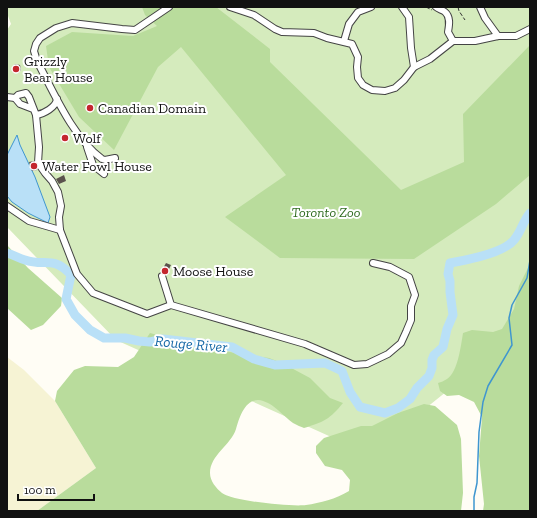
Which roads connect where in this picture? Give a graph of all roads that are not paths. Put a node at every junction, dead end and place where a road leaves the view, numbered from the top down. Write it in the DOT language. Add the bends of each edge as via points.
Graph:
graph roads {
  1 [pos="169,7"];
  2 [pos="230,7"];
  3 [pos="370,7"];
  4 [pos="402,7"];
  5 [pos="436,7"];
  6 [pos="480,7"];
  7 [pos="530,29"];
  8 [pos="498,36"];
  9 [pos="344,41"];
  10 [pos="453,41"];
  11 [pos="414,67"];
  12 [pos="7,97"];
  13 [pos="15,98"];
  14 [pos="57,99"];
  15 [pos="34,112"];
  16 [pos="86,146"];
  17 [pos="116,158"];
  18 [pos="105,160"];
  19 [pos="7,206"];
  20 [pos="60,230"];
  21 [pos="373,263"];
  22 [pos="162,276"];
  23 [pos="171,305"];
  1 -- 14 [label="street" via="135,30 72,23 56,28 40,38 34,50 37,61"];
  2 -- 9 [label="street" via="254,15 282,32 314,33"];
  3 -- 9 [label="street" via="358,12 349,24"];
  4 -- 11 [label="street" via="409,17"];
  5 -- 10 [label="street" via="447,14 450,23 448,32"];
  6 -- 8 [label="street"];
  7 -- 8 [label="street" via="516,36"];
  8 -- 10 [label="street" via="475,41"];
  9 -- 11 [label="street" via="352,44 358,57 358,78 363,86 372,90 386,91 395,88"];
  10 -- 11 [label="street" via="430,59"];
  12 -- 13 [label="street"];
  13 -- 15 [label="street"];
  13 -- 15 [label="street" via="26,93"];
  14 -- 15 [label="street" via="54,106 39,115"];
  14 -- 16 [label="street"];
  15 -- 20 [label="street" via="39,147 38,163 58,192 61,206"];
  16 -- 18 [label="street"];
  16 -- 18 [label="street" via="93,165 102,172"];
  17 -- 18 [label="street"];
  19 -- 20 [label="street" via="29,221"];
  20 -- 23 [label="street" via="77,274 93,293 146,314"];
  21 -- 23 [label="street" via="390,267 409,277 414,295 411,320 401,343 388,354 367,364 354,364 305,344"];
  22 -- 23 [label="street"];
}
